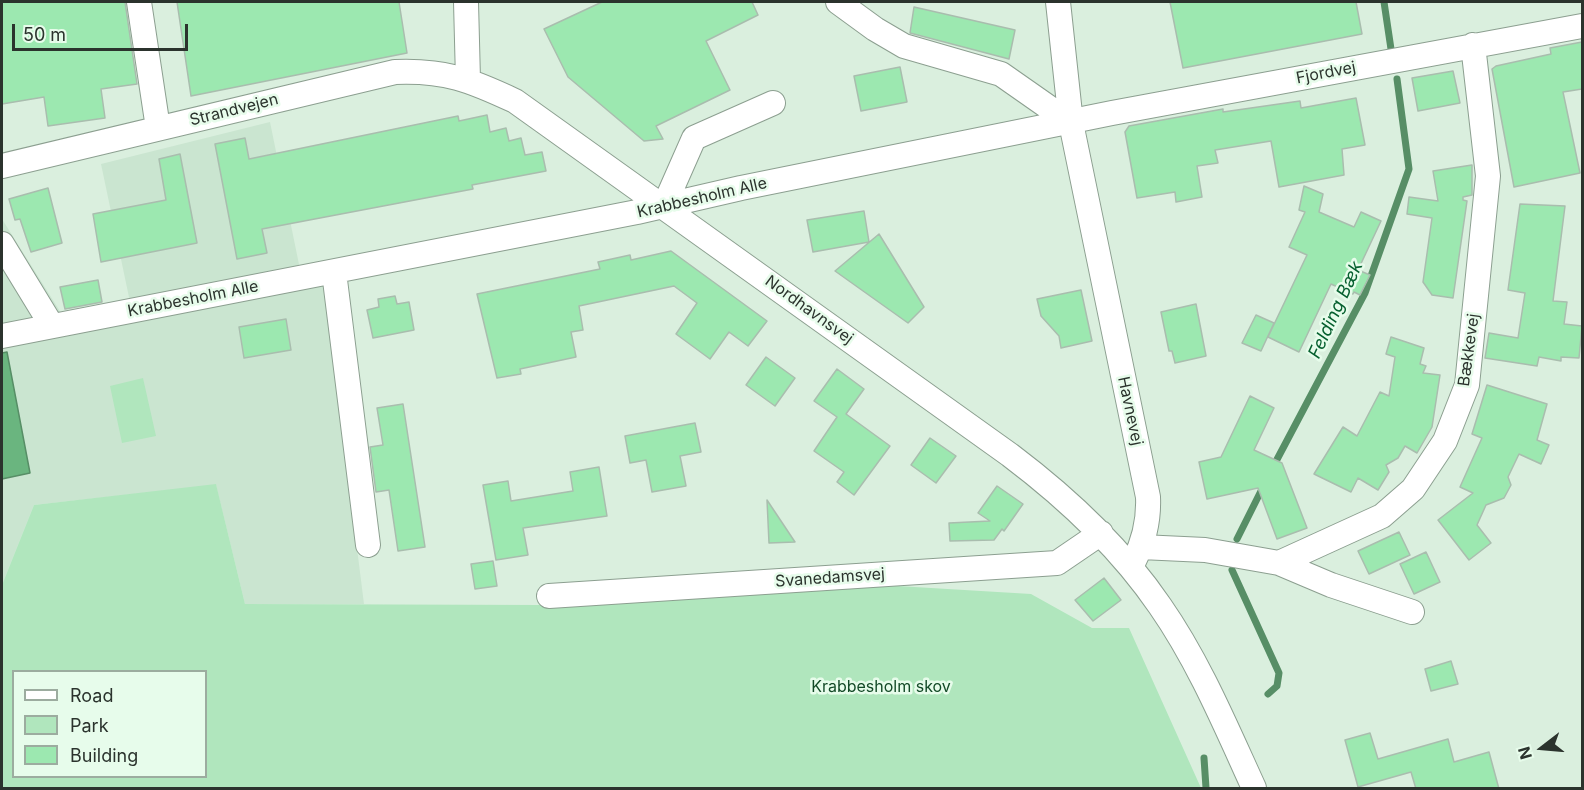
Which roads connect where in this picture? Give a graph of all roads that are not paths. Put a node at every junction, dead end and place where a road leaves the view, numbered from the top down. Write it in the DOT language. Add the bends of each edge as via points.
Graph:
graph roads {
  1 [pos="139,2"];
  2 [pos="466,2"];
  3 [pos="838,2"];
  4 [pos="1058,2"];
  5 [pos="1582,26"];
  6 [pos="1473,45"];
  7 [pos="468,80"];
  8 [pos="773,103"];
  9 [pos="1071,123"];
  10 [pos="158,128"];
  11 [pos="2,166"];
  12 [pos="664,206"];
  13 [pos="2,244"];
  14 [pos="333,272"];
  15 [pos="52,327"];
  16 [pos="2,336"];
  17 [pos="1101,533"];
  18 [pos="368,545"];
  19 [pos="1136,557"];
  20 [pos="1279,563"];
  21 [pos="549,596"];
  22 [pos="1412,612"];
  23 [pos="1254,789"];
  1 -- 10 [label="street"];
  2 -- 7 [label="street"];
  3 -- 9 [label="street" via="904,46 1001,75"];
  4 -- 9 [label="street, Havnevej"];
  5 -- 6 [label="street, Fjordvej"];
  6 -- 9 [label="street, Fjordvej"];
  6 -- 20 [label="street, Bækkevej" via="1488,176 1467,385 1445,441 1413,489 1382,516"];
  7 -- 10 [label="street, Strandvejen" via="446,73 395,72"];
  7 -- 12 [label="street, Nordhavnsvej" via="515,101"];
  8 -- 12 [label="street" via="694,138"];
  9 -- 12 [label="street, Krabbesholm Alle"];
  9 -- 19 [label="street, Havnevej" via="1148,497 1148,513"];
  10 -- 11 [label="street, Strandvejen"];
  12 -- 14 [label="street, Krabbesholm Alle"];
  12 -- 17 [label="street, Nordhavnsvej" via="1010,455"];
  13 -- 15 [label="street"];
  14 -- 15 [label="street, Krabbesholm Alle"];
  14 -- 18 [label="street"];
  15 -- 16 [label="street, Krabbesholm Alle"];
  17 -- 19 [label="street, Nordhavnsvej"];
  17 -- 21 [label="street, Svanedamsvej" via="1057,563"];
  19 -- 20 [label="street" via="1205,550"];
  19 -- 23 [label="street"];
  20 -- 22 [label="street"];
}
